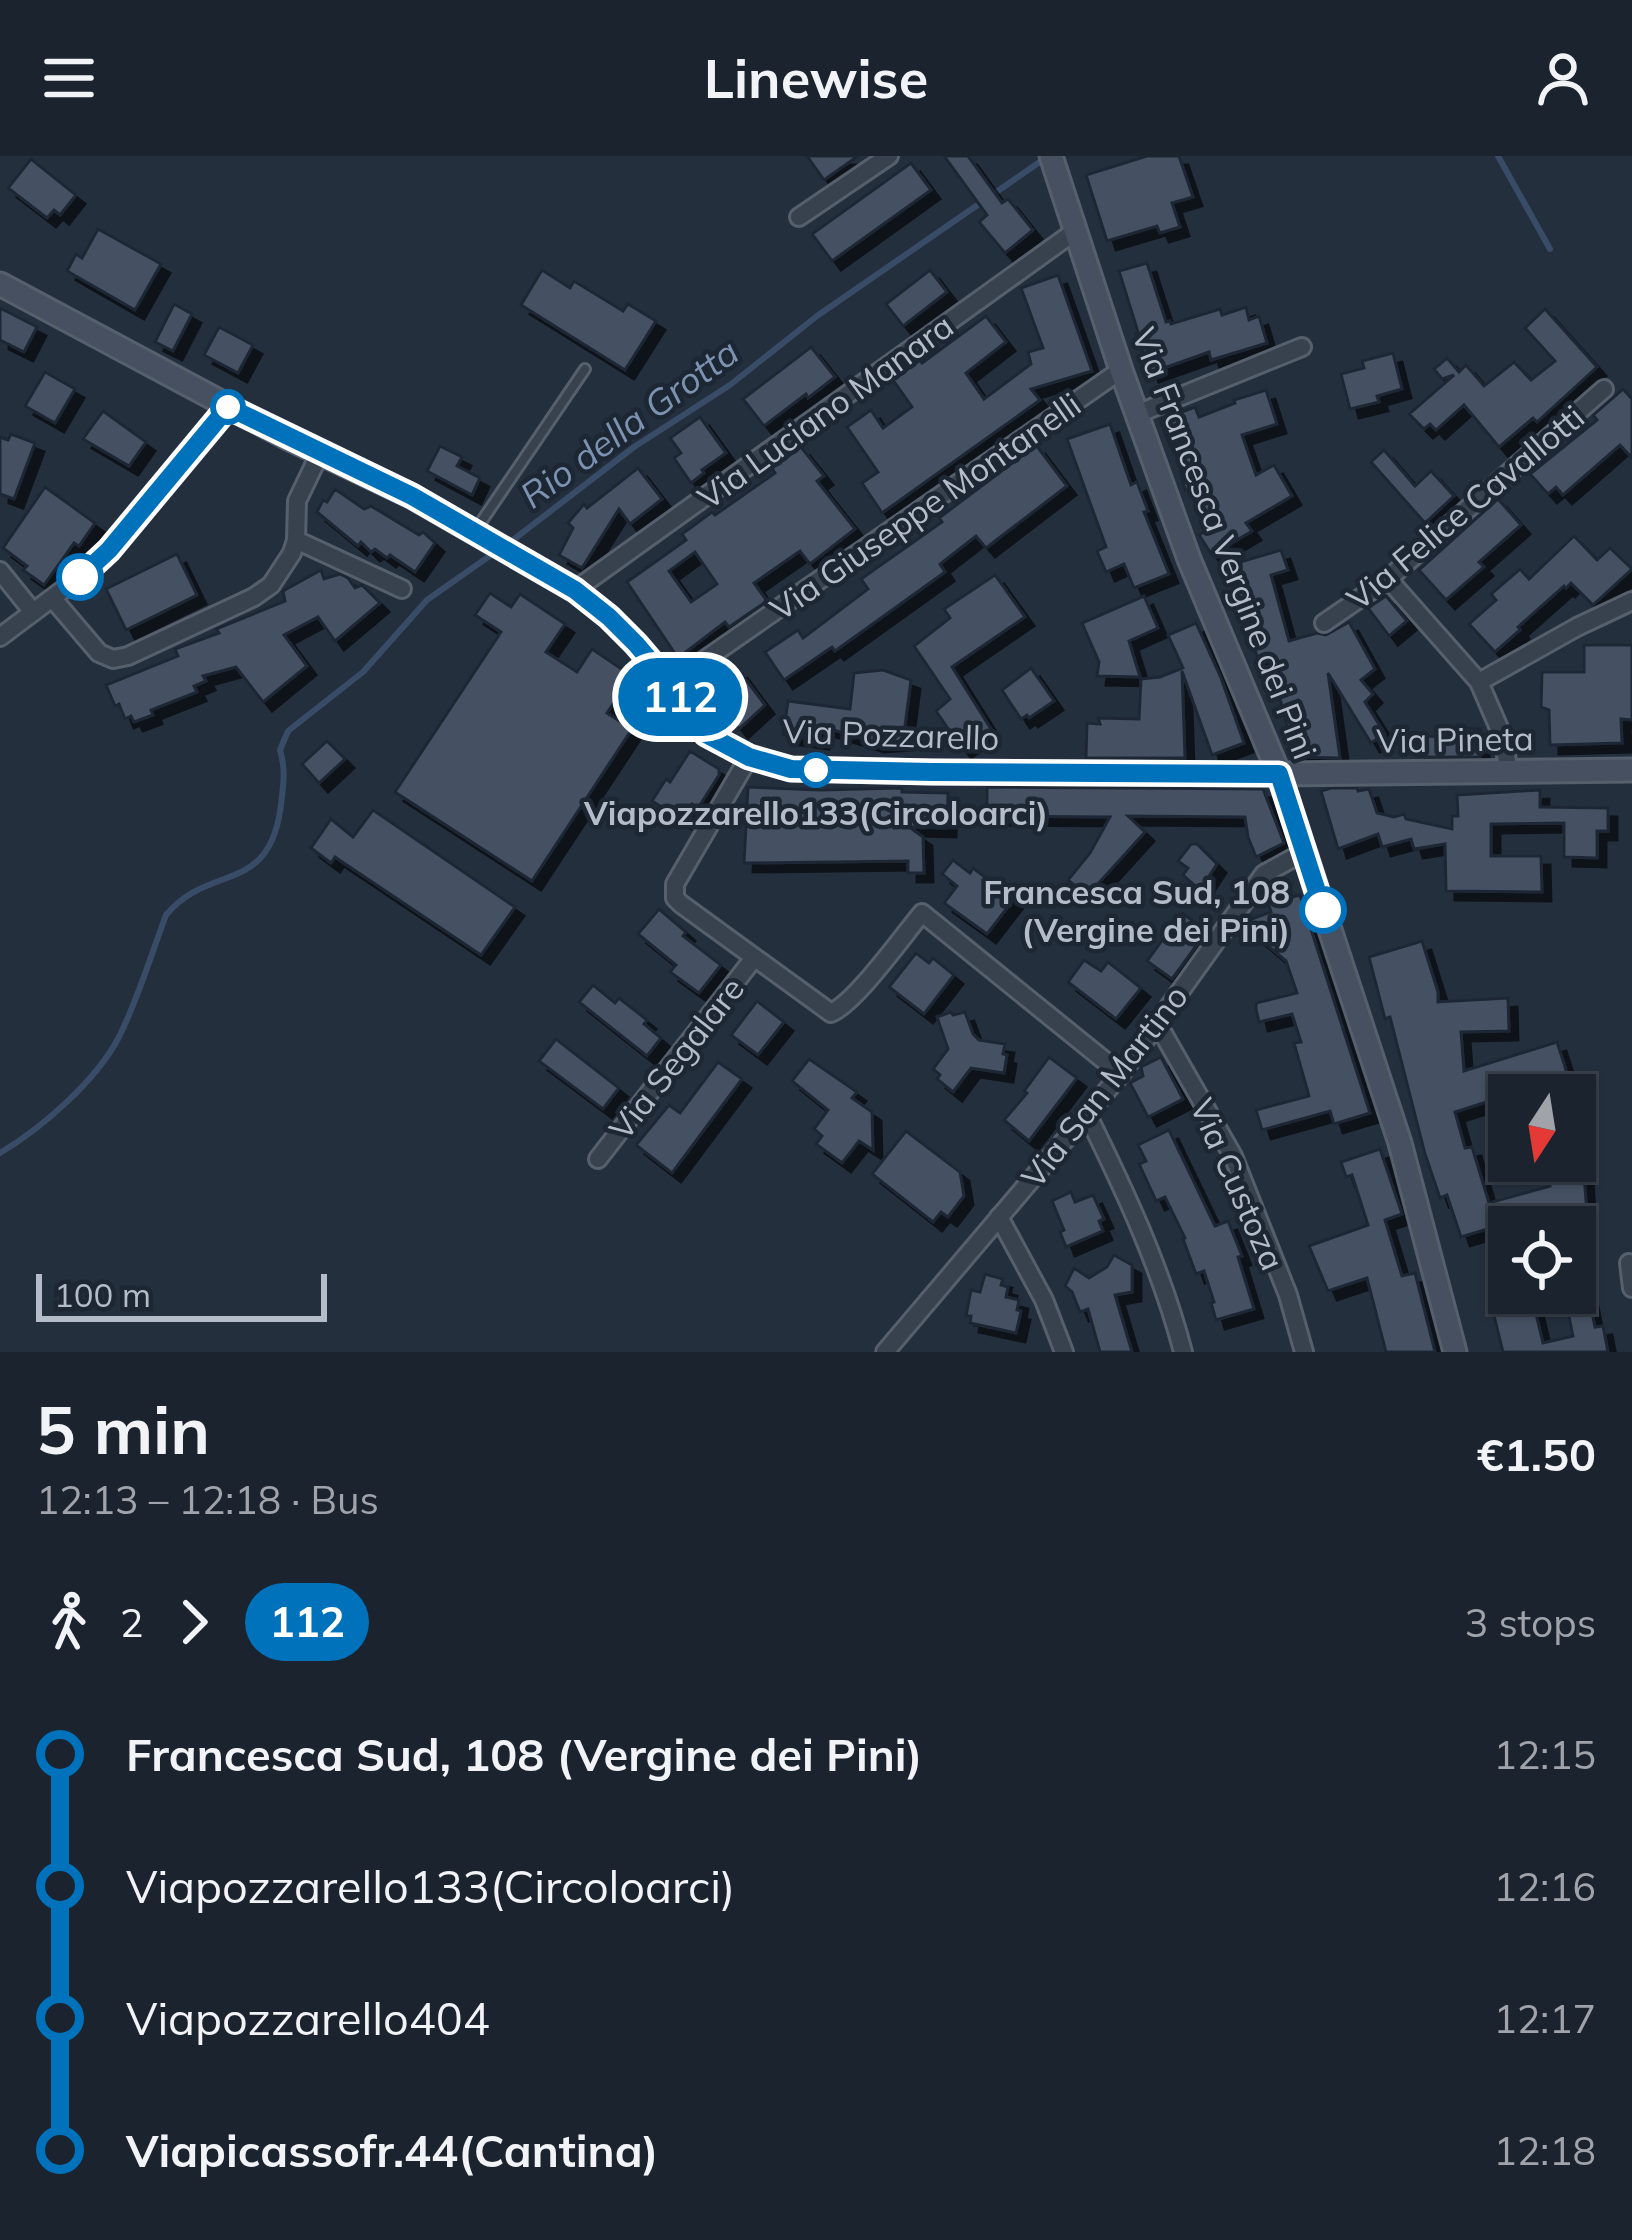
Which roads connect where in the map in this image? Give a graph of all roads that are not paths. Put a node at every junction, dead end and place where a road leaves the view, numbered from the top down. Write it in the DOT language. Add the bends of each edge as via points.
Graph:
graph roads {
  1 [pos="890,156"];
  2 [pos="1054,164"];
  3 [pos="799,217"];
  4 [pos="1074,232"];
  5 [pos="0,284"];
  6 [pos="1302,347"];
  7 [pos="585,369"];
  8 [pos="1121,370"];
  9 [pos="1604,389"];
  10 [pos="228,407"];
  11 [pos="1137,414"];
  12 [pos="320,453"];
  13 [pos="480,536"];
  14 [pos="296,540"];
  15 [pos="1388,579"];
  16 [pos="3,581"];
  17 [pos="402,589"];
  18 [pos="575,590"];
  19 [pos="53,598"];
  20 [pos="1632,601"];
  21 [pos="33,613"];
  22 [pos="1324,623"];
  23 [pos="0,637"];
  24 [pos="1479,682"];
  25 [pos="670,684"];
  26 [pos="749,757"];
  27 [pos="1632,770"];
  28 [pos="1509,771"];
  29 [pos="1279,774"];
  30 [pos="1304,852"];
  31 [pos="754,958"];
  32 [pos="1157,1023"];
  33 [pos="1121,1074"];
  34 [pos="1087,1114"];
  35 [pos="598,1159"];
  36 [pos="999,1217"];
  37 [pos="1629,1263"];
  38 [pos="1632,1288"];
  39 [pos="886,1352"];
  40 [pos="1064,1352"];
  41 [pos="1184,1352"];
  42 [pos="1304,1352"];
  43 [pos="1454,1352"];
  1 -- 3 [label="street"];
  2 -- 4 [label="street, Via Francesca Vergine dei Pini"];
  4 -- 8 [label="street, Via Francesca Vergine dei Pini"];
  4 -- 18 [label="street, Via Luciano Manara"];
  5 -- 10 [label="street, Via Pozzarello"];
  6 -- 11 [label="street"];
  7 -- 13 [label="lane"];
  8 -- 11 [label="street, Via Francesca Vergine dei Pini"];
  8 -- 25 [label="street, Via Giuseppe Montanelli"];
  9 -- 15 [label="street, Via Felice Cavallotti"];
  10 -- 12 [label="street, Via Pozzarello"];
  10 -- 19 [label="street" via="109,550"];
  11 -- 29 [label="street, Via Francesca Vergine dei Pini"];
  12 -- 13 [label="street, Via Pozzarello"];
  12 -- 14 [label="street" via="297,501"];
  13 -- 18 [label="street, Via Pozzarello"];
  14 -- 17 [label="street"];
  14 -- 19 [label="street" via="271,585 254,598 128,656 99,652"];
  15 -- 22 [label="street, Via Felice Cavallotti"];
  15 -- 24 [label="street"];
  16 -- 21 [label="street"];
  18 -- 25 [label="street, Via Pozzarello"];
  19 -- 21 [label="street"];
  20 -- 24 [label="street"];
  21 -- 23 [label="street"];
  24 -- 28 [label="street"];
  25 -- 26 [label="street, Via Pozzarello" via="706,734"];
  26 -- 29 [label="street, Via Pozzarello" via="791,769"];
  26 -- 31 [label="street" via="674,891"];
  27 -- 28 [label="street, Via Pineta"];
  28 -- 29 [label="street, Via Pineta"];
  29 -- 30 [label="street, Via Francesca Vergine dei Pini"];
  30 -- 32 [label="street, Via San Martino" via="1264,874"];
  30 -- 43 [label="street, Via Francesca Vergine dei Pini" via="1400,1143"];
  31 -- 33 [label="street" via="836,1012 922,913"];
  31 -- 35 [label="street, Via Segalare"];
  32 -- 33 [label="street, Via San Martino"];
  32 -- 42 [label="street, Via Custoza" via="1233,1156"];
  33 -- 34 [label="street, Via San Martino"];
  34 -- 36 [label="street, Via San Martino"];
  34 -- 41 [label="street" via="1129,1198"];
  36 -- 39 [label="street, Via San Martino"];
  36 -- 40 [label="street, Via San Martino"];
  37 -- 38 [label="street"];
}
